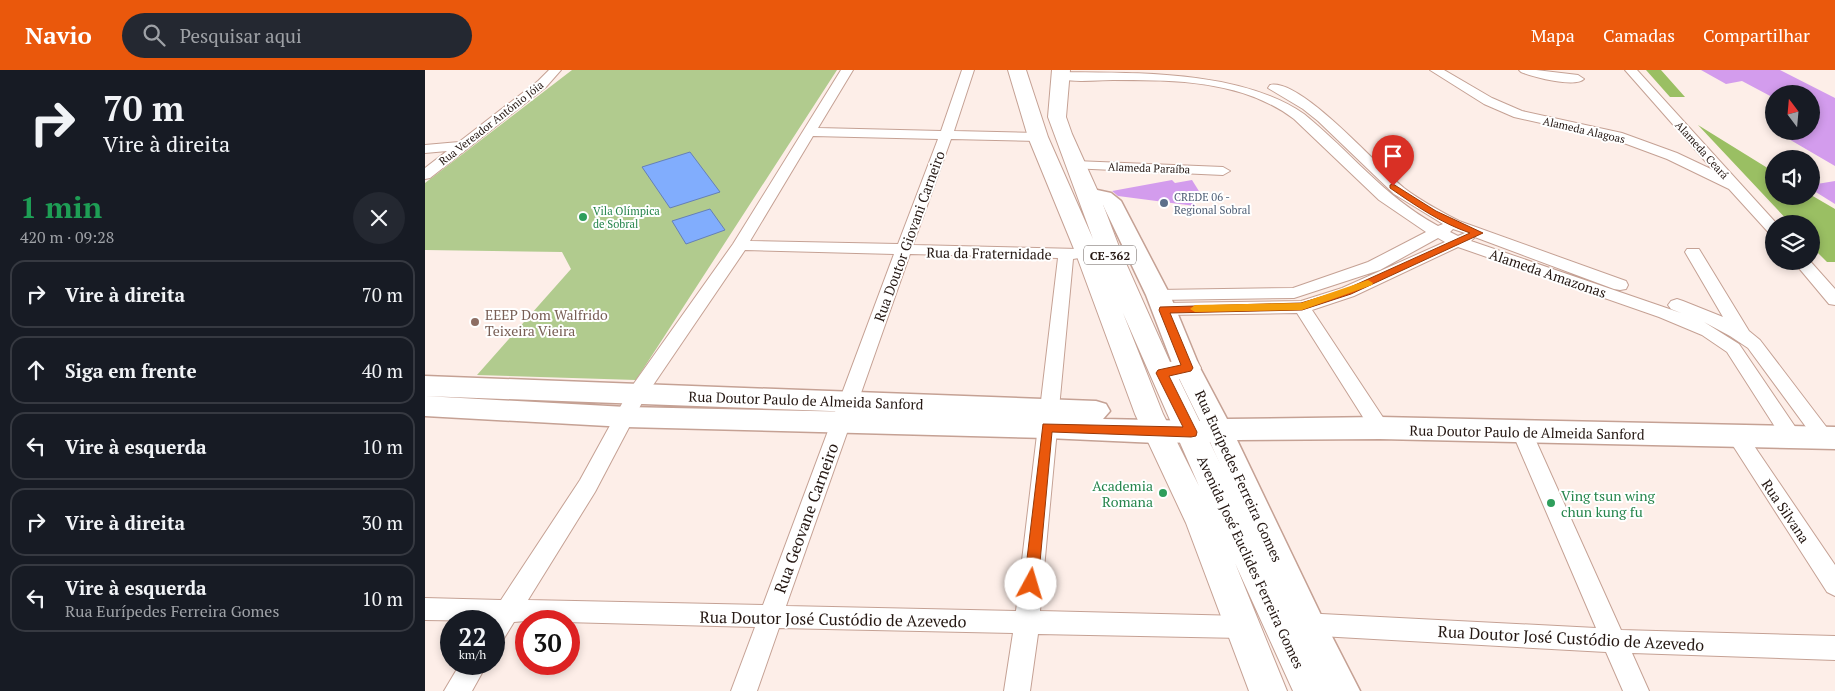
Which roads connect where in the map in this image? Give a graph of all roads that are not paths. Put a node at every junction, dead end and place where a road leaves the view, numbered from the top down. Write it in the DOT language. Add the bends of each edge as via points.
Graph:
graph roads {
  1 [pos="555,70"];
  2 [pos="847,70"];
  3 [pos="968,70"];
  4 [pos="1017,70"];
  5 [pos="1155,70"];
  6 [pos="1436,70"];
  7 [pos="1525,70"];
  8 [pos="1631,70"];
  9 [pos="1060,73"];
  10 [pos="1202,76"];
  11 [pos="1578,79"];
  12 [pos="1248,85"];
  13 [pos="810,132"];
  14 [pos="1337,132"];
  15 [pos="946,135"];
  16 [pos="1319,136"];
  17 [pos="1038,137"];
  18 [pos="462,146"];
  19 [pos="425,149"];
  20 [pos="1075,165"];
  21 [pos="1223,171"];
  22 [pos="425,175"];
  23 [pos="1735,186"];
  24 [pos="1087,194"];
  25 [pos="1765,220"];
  26 [pos="1454,224"];
  27 [pos="1438,233"];
  28 [pos="1479,233"];
  29 [pos="1458,242"];
  30 [pos="740,244"];
  31 [pos="903,251"];
  32 [pos="1693,252"];
  33 [pos="1077,254"];
  34 [pos="1809,270"];
  35 [pos="1835,300"];
  36 [pos="1161,302"];
  37 [pos="1302,307"];
  38 [pos="1741,333"];
  39 [pos="1742,363"];
  40 [pos="1770,363"];
  41 [pos="1175,370"];
  42 [pos="425,386"];
  43 [pos="632,405"];
  44 [pos="425,406"];
  45 [pos="844,412"];
  46 [pos="1048,417"];
  47 [pos="1180,426"];
  48 [pos="1380,428"];
  49 [pos="1522,432"];
  50 [pos="1737,436"];
  51 [pos="1791,436"];
  52 [pos="1829,437"];
  53 [pos="1835,585"];
  54 [pos="425,609"];
  55 [pos="507,610"];
  56 [pos="505,613"];
  57 [pos="770,617"];
  58 [pos="1027,624"];
  59 [pos="1294,624"];
  60 [pos="1242,627"];
  61 [pos="1614,641"];
  62 [pos="1835,648"];
  63 [pos="467,675"];
  64 [pos="457,691"];
  65 [pos="744,691"];
  66 [pos="1017,691"];
  67 [pos="1268,691"];
  68 [pos="1312,691"];
  69 [pos="1342,691"];
  70 [pos="1636,691"];
  1 -- 18 [label="street, Rua Vereador Antônio Jóia" via="542,84"];
  2 -- 13 [label="street"];
  3 -- 15 [label="street, Rua Doutor Giovani Carneiro"];
  4 -- 17 [label="main road, Avenida José Euclides Ferreira Gomes / CE-362"];
  5 -- 10 [label="street, Alameda Amazonas"];
  6 -- 23 [label="street, Alameda Alagoas" via="1518,114 1617,136"];
  7 -- 11 [label="street" via="1538,75"];
  8 -- 23 [label="street, Alameda Ceará"];
  9 -- 10 [label="street, Alameda Amazonas"];
  9 -- 20 [label="main road, CE-362" via="1057,118"];
  10 -- 12 [label="street, Alameda Amazonas"];
  12 -- 14 [label="street, Alameda Amazonas" via="1282,91 1301,100"];
  12 -- 16 [label="street, Alameda Amazonas" via="1285,106"];
  13 -- 15 [label="street"];
  13 -- 30 [label="street"];
  14 -- 16 [label="street"];
  14 -- 26 [label="street, Alameda Amazonas" via="1393,186"];
  15 -- 17 [label="street"];
  15 -- 31 [label="street, Rua Doutor Giovani Carneiro"];
  16 -- 27 [label="street, Alameda Amazonas" via="1377,191"];
  17 -- 33 [label="main road, Avenida José Euclides Ferreira Gomes / CE-362"];
  18 -- 19 [label="street"];
  18 -- 22 [label="street, Rua Vereador Antônio Jóia"];
  20 -- 21 [label="street, Alameda Paraíba"];
  20 -- 24 [label="main road, CE-362"];
  23 -- 25 [label="street, Alameda Ceará"];
  24 -- 36 [label="street, Rua Eurípedes Ferreira Gomes" via="1111,201"];
  24 -- 41 [label="main road, CE-362" via="1109,252"];
  26 -- 27 [label="street"];
  26 -- 28 [label="street, Alameda Amazonas"];
  27 -- 29 [label="street, Alameda Amazonas"];
  27 -- 36 [label="street" via="1374,266 1294,293"];
  28 -- 29 [label="street"];
  28 -- 38 [label="street, Alameda Amazonas" via="1705,315"];
  29 -- 37 [label="street" via="1348,292"];
  29 -- 39 [label="street, Alameda Amazonas" via="1711,332 1733,348"];
  30 -- 31 [label="street, Rua da Fraternidade"];
  30 -- 43 [label="street"];
  31 -- 33 [label="street, Rua da Fraternidade"];
  31 -- 45 [label="street, Rua Doutor Giovani Carneiro"];
  32 -- 38 [label="street"];
  33 -- 46 [label="street"];
  33 -- 47 [label="main road, Avenida José Euclides Ferreira Gomes / CE-362"];
  34 -- 35 [label="street"];
  36 -- 37 [label="street"];
  36 -- 41 [label="street, Rua Eurípedes Ferreira Gomes"];
  37 -- 48 [label="street"];
  38 -- 40 [label="street, Alameda Amazonas"];
  39 -- 40 [label="street"];
  39 -- 51 [label="street, Alameda Amazonas"];
  40 -- 52 [label="street, Alameda Amazonas"];
  41 -- 47 [label="street, Rua Eurípedes Ferreira Gomes"];
  42 -- 43 [label="street, Rua Doutor Paulo de Almeida Sanford"];
  43 -- 44 [label="street, Rua Doutor Paulo de Almeida Sanford"];
  43 -- 45 [label="street, Rua Doutor Paulo de Almeida Sanford"];
  43 -- 55 [label="street" via="581,497"];
  45 -- 46 [label="street, Rua Doutor Paulo de Almeida Sanford"];
  45 -- 57 [label="street, Rua Geovane Carneiro"];
  46 -- 47 [label="street, Rua Doutor Paulo de Almeida Sanford"];
  46 -- 58 [label="street"];
  47 -- 48 [label="street, Rua Doutor Paulo de Almeida Sanford"];
  47 -- 59 [label="main road, Avenida José Euclides Ferreira Gomes / CE-362"];
  47 -- 60 [label="main road, Avenida José Euclides Ferreira Gomes / CE-362" via="1202,523"];
  48 -- 49 [label="street, Rua Doutor Paulo de Almeida Sanford"];
  49 -- 50 [label="street, Rua Doutor Paulo de Almeida Sanford"];
  49 -- 61 [label="street"];
  50 -- 51 [label="street, Rua Doutor Paulo de Almeida Sanford"];
  50 -- 53 [label="street, Rua Silvana"];
  51 -- 52 [label="street, Rua Doutor Paulo de Almeida Sanford"];
  54 -- 55 [label="street, Rua Doutor José Custódio de Azevedo"];
  55 -- 56 [label="street"];
  55 -- 57 [label="street, Rua Doutor José Custódio de Azevedo"];
  57 -- 58 [label="street, Rua Doutor José Custódio de Azevedo"];
  57 -- 65 [label="street, Rua Geovane Carneiro"];
  58 -- 60 [label="street, Rua Doutor José Custódio de Azevedo"];
  58 -- 66 [label="street"];
  59 -- 61 [label="street, Rua Doutor José Custódio de Azevedo"];
  59 -- 68 [label="main road, Avenida José Euclides Ferreira Gomes / CE-362"];
  59 -- 69 [label="street"];
  60 -- 67 [label="main road, Avenida José Euclides Ferreira Gomes / CE-362"];
  61 -- 62 [label="street, Rua Doutor José Custódio de Azevedo"];
  61 -- 70 [label="street"];
  63 -- 64 [label="street"];
}
